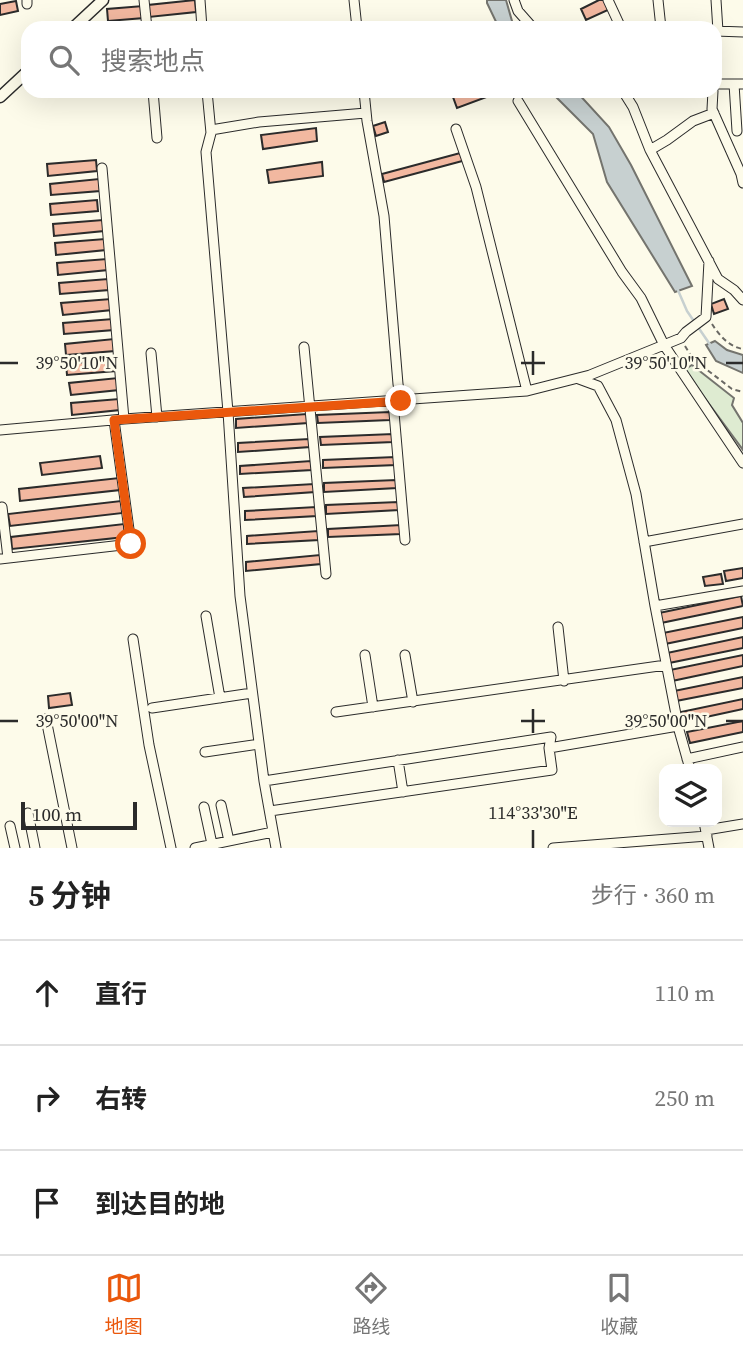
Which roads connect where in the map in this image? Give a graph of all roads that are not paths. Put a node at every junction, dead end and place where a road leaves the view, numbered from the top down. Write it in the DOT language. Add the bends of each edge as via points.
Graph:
graph roads {
  1 [pos="103,0"];
  2 [pos="144,0"];
  3 [pos="200,0"];
  4 [pos="354,0"];
  5 [pos="514,0"];
  6 [pos="608,0"];
  7 [pos="658,0"];
  8 [pos="716,0"];
  9 [pos="80,21"];
  10 [pos="146,21"];
  11 [pos="202,21"];
  12 [pos="356,21"];
  13 [pos="527,21"];
  14 [pos="618,21"];
  15 [pos="660,21"];
  16 [pos="716,21"];
  17 [pos="722,31"];
  18 [pos="743,32"];
  19 [pos="21,78"];
  20 [pos="738,84"];
  21 [pos="0,97"];
  22 [pos="154,98"];
  23 [pos="209,98"];
  24 [pos="365,98"];
  25 [pos="627,98"];
  26 [pos="713,98"];
  27 [pos="518,101"];
  28 [pos="366,113"];
  29 [pos="714,113"];
  30 [pos="456,129"];
  31 [pos="211,130"];
  32 [pos="737,131"];
  33 [pos="157,138"];
  34 [pos="649,150"];
  35 [pos="102,168"];
  36 [pos="743,183"];
  37 [pos="709,261"];
  38 [pos="743,300"];
  39 [pos="664,345"];
  40 [pos="304,346"];
  41 [pos="151,353"];
  42 [pos="577,379"];
  43 [pos="527,391"];
  44 [pos="397,401"];
  45 [pos="309,407"];
  46 [pos="228,412"];
  47 [pos="157,417"];
  48 [pos="119,420"];
  49 [pos="0,430"];
  50 [pos="743,463"];
  51 [pos="2,507"];
  52 [pos="743,524"];
  53 [pos="405,540"];
  54 [pos="644,542"];
  55 [pos="4,559"];
  56 [pos="326,574"];
  57 [pos="743,594"];
  58 [pos="654,606"];
  59 [pos="206,616"];
  60 [pos="558,626"];
  61 [pos="133,639"];
  62 [pos="365,655"];
  63 [pos="405,655"];
  64 [pos="666,665"];
  65 [pos="564,681"];
  66 [pos="252,693"];
  67 [pos="220,698"];
  68 [pos="414,702"];
  69 [pos="373,707"];
  70 [pos="152,708"];
  71 [pos="337,712"];
  72 [pos="46,719"];
  73 [pos="678,726"];
  74 [pos="259,744"];
  75 [pos="743,747"];
  76 [pos="549,748"];
  77 [pos="205,752"];
  78 [pos="687,759"];
  79 [pos="398,760"];
  80 [pos="688,764"];
  81 [pos="264,781"];
  82 [pos="403,792"];
  83 [pos="221,805"];
  84 [pos="204,807"];
  85 [pos="270,811"];
  86 [pos="28,813"];
  87 [pos="743,824"];
  88 [pos="10,825"];
  89 [pos="706,829"];
  90 [pos="273,832"];
  91 [pos="229,841"];
  92 [pos="212,844"];
  93 [pos="15,848"];
  94 [pos="35,848"];
  95 [pos="72,848"];
  96 [pos="172,848"];
  97 [pos="195,848"];
  98 [pos="276,848"];
  99 [pos="553,848"];
  100 [pos="709,848"];
  1 -- 9 [label="main road"];
  2 -- 10 [label="street"];
  3 -- 11 [label="street"];
  4 -- 12 [label="street"];
  5 -- 13 [label="street"];
  6 -- 14 [label="street"];
  7 -- 15 [label="street"];
  8 -- 16 [label="street"];
  17 -- 18 [label="street"];
  19 -- 21 [label="main road"];
  20 -- 32 [label="street"];
  22 -- 33 [label="street"];
  23 -- 31 [label="street"];
  24 -- 28 [label="street"];
  25 -- 34 [label="street"];
  26 -- 29 [label="street"];
  27 -- 39 [label="street" via="642,299"];
  28 -- 31 [label="street"];
  28 -- 44 [label="street" via="384,216"];
  29 -- 34 [label="street"];
  29 -- 36 [label="street"];
  30 -- 43 [label="street" via="476,187"];
  31 -- 46 [label="street" via="206,152"];
  34 -- 37 [label="street"];
  35 -- 48 [label="street"];
  37 -- 38 [label="street" via="718,279"];
  37 -- 39 [label="street" via="706,316"];
  39 -- 42 [label="street"];
  39 -- 50 [label="street"];
  40 -- 45 [label="street"];
  41 -- 47 [label="street"];
  42 -- 43 [label="street"];
  42 -- 54 [label="street" via="598,386 616,420"];
  43 -- 44 [label="street"];
  44 -- 45 [label="street"];
  44 -- 53 [label="street"];
  45 -- 46 [label="street"];
  45 -- 56 [label="street"];
  46 -- 47 [label="street"];
  46 -- 66 [label="street" via="240,596"];
  47 -- 48 [label="street"];
  48 -- 49 [label="street"];
  48 -- 55 [label="street" via="131,544"];
  51 -- 55 [label="street"];
  52 -- 54 [label="street"];
  54 -- 58 [label="street"];
  57 -- 58 [label="street"];
  58 -- 64 [label="street"];
  59 -- 67 [label="street"];
  60 -- 65 [label="street"];
  61 -- 96 [label="street" via="149,744"];
  62 -- 69 [label="street"];
  63 -- 68 [label="street"];
  64 -- 65 [label="street"];
  64 -- 73 [label="street"];
  65 -- 68 [label="street"];
  66 -- 67 [label="street"];
  66 -- 74 [label="street"];
  67 -- 70 [label="street"];
  68 -- 69 [label="street"];
  69 -- 71 [label="street"];
  72 -- 95 [label="street"];
  73 -- 76 [label="street"];
  73 -- 78 [label="street"];
  74 -- 77 [label="street"];
  74 -- 81 [label="street"];
  75 -- 78 [label="street"];
  76 -- 79 [label="street" via="551,737"];
  76 -- 82 [label="street" via="552,770"];
  78 -- 80 [label="street"];
  79 -- 81 [label="street"];
  79 -- 82 [label="street"];
  81 -- 85 [label="street"];
  82 -- 85 [label="street"];
  83 -- 91 [label="street"];
  84 -- 92 [label="street"];
  85 -- 90 [label="street"];
  86 -- 94 [label="street"];
  87 -- 89 [label="street"];
  88 -- 93 [label="street"];
  89 -- 99 [label="street"];
  89 -- 100 [label="street"];
  90 -- 91 [label="street"];
  90 -- 98 [label="street"];
  91 -- 92 [label="street"];
  92 -- 97 [label="street"];
}
